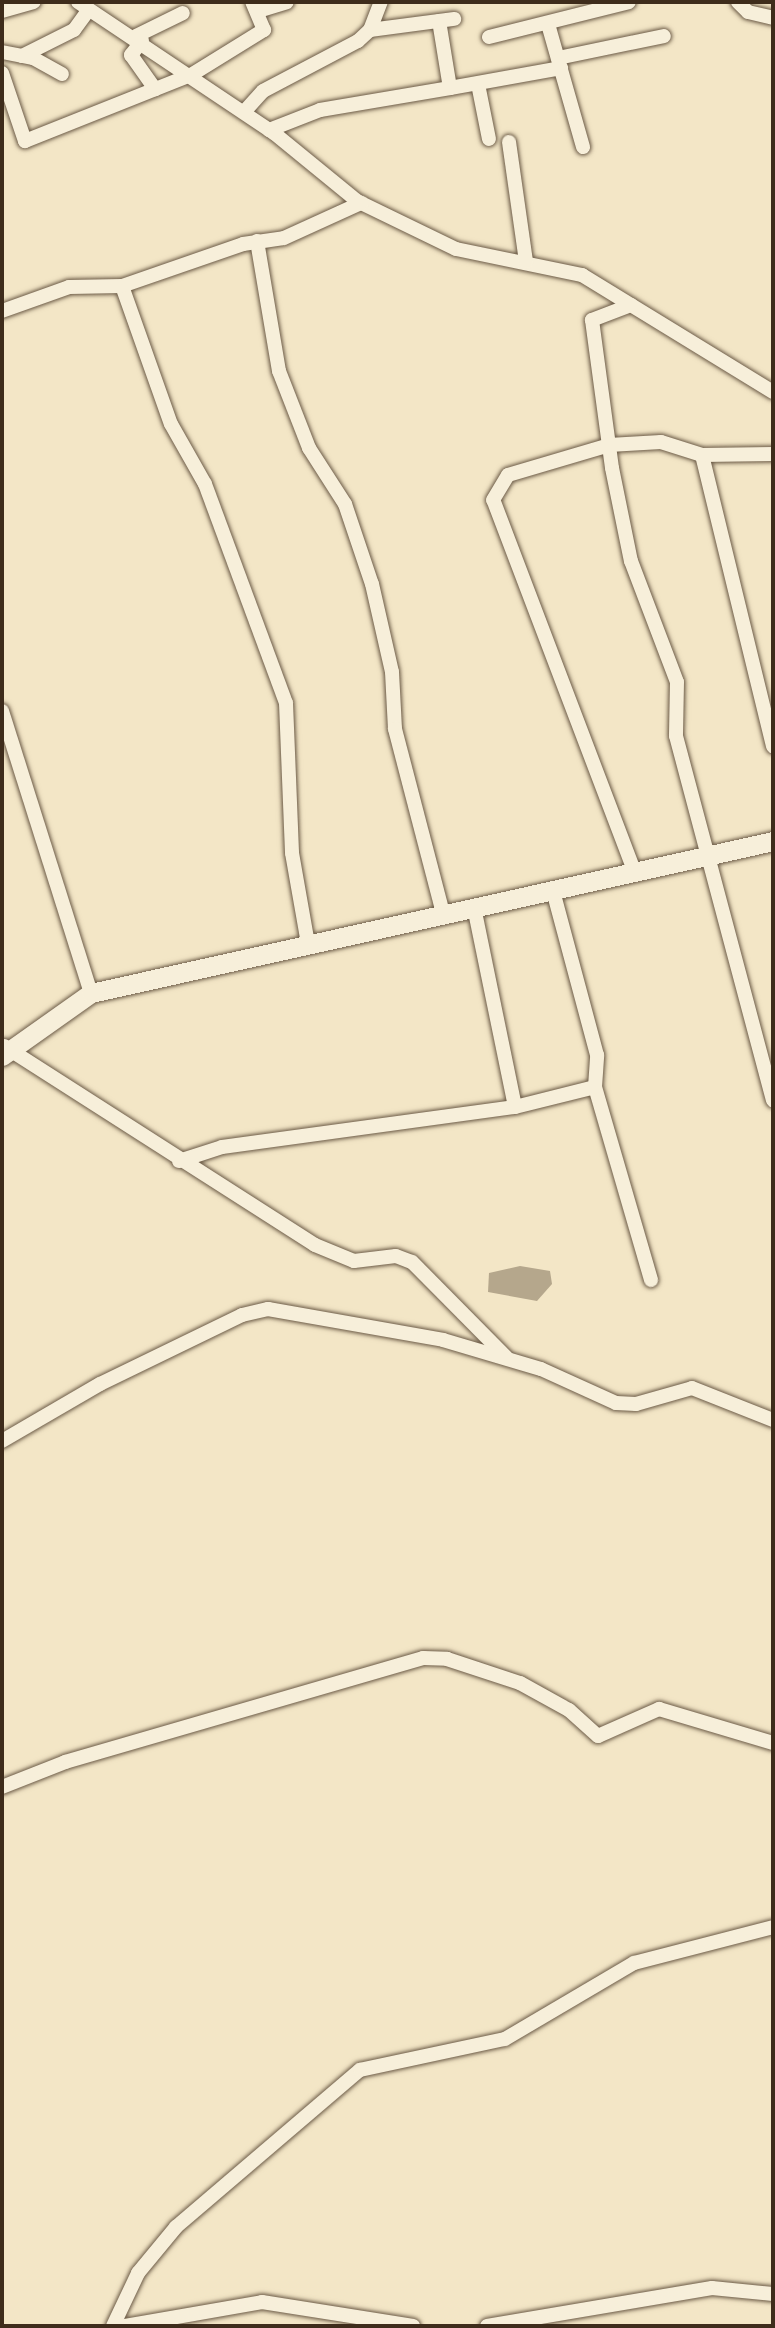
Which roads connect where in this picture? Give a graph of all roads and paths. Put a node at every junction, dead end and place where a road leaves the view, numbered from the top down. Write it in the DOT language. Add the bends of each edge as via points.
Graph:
graph roads {
  1 [pos="34,2"];
  2 [pos="287,2"];
  3 [pos="381,2"];
  4 [pos="629,2"];
  5 [pos="738,2"];
  6 [pos="83,6"];
  7 [pos="255,6"];
  8 [pos="2,10"];
  9 [pos="183,13"];
  10 [pos="773,18"];
  11 [pos="548,24"];
  12 [pos="370,30"];
  13 [pos="664,36"];
  14 [pos="489,37"];
  15 [pos="139,38"];
  16 [pos="2,52"];
  17 [pos="22,56"];
  18 [pos="560,63"];
  19 [pos="2,74"];
  20 [pos="62,74"];
  21 [pos="191,75"];
  22 [pos="478,84"];
  23 [pos="450,88"];
  24 [pos="155,89"];
  25 [pos="244,111"];
  26 [pos="9,115"];
  27 [pos="270,130"];
  28 [pos="489,139"];
  29 [pos="509,142"];
  30 [pos="583,147"];
  31 [pos="361,203"];
  32 [pos="257,241"];
  33 [pos="526,262"];
  34 [pos="122,286"];
  35 [pos="631,305"];
  36 [pos="2,310"];
  37 [pos="773,393"];
  38 [pos="609,445"];
  39 [pos="773,454"];
  40 [pos="702,455"];
  41 [pos="2,711"];
  42 [pos="773,746"];
  43 [pos="773,841"];
  44 [pos="711,854"];
  45 [pos="635,873"];
  46 [pos="553,891"];
  47 [pos="474,907"];
  48 [pos="443,913"];
  49 [pos="308,944"];
  50 [pos="91,993"];
  51 [pos="767,1048"];
  52 [pos="4,1050"];
  53 [pos="595,1087"];
  54 [pos="773,1100"];
  55 [pos="515,1107"];
  56 [pos="179,1161"];
  57 [pos="651,1280"];
  58 [pos="508,1359"];
  59 [pos="773,1420"];
  60 [pos="2,1441"];
  61 [pos="773,1743"];
  62 [pos="2,1787"];
  63 [pos="773,1927"];
  64 [pos="773,2294"];
  65 [pos="113,2326"];
  66 [pos="125,2326"];
  67 [pos="409,2326"];
  68 [pos="487,2326"];
  1 -- 8 [label="street"];
  2 -- 7 [label="street"];
  3 -- 12 [label="street"];
  4 -- 11 [label="street"];
  5 -- 10 [label="street" via="748,12"];
  6 -- 15 [label="street"];
  6 -- 17 [label="street" via="74,30"];
  7 -- 21 [label="street" via="264,30"];
  9 -- 15 [label="street"];
  11 -- 14 [label="street"];
  11 -- 18 [label="street"];
  12 -- 23 [label="street" via="447,20"];
  12 -- 25 [label="street" via="263,91"];
  13 -- 18 [label="street"];
  15 -- 21 [label="street"];
  15 -- 24 [label="street" via="131,55"];
  16 -- 17 [label="street"];
  17 -- 20 [label="street"];
  18 -- 22 [label="street"];
  18 -- 30 [label="street"];
  19 -- 26 [label="street"];
  21 -- 24 [label="street"];
  21 -- 25 [label="street"];
  22 -- 23 [label="street"];
  22 -- 28 [label="street"];
  23 -- 27 [label="street" via="320,110"];
  24 -- 26 [label="street" via="25,141"];
  25 -- 27 [label="street"];
  27 -- 31 [label="street"];
  29 -- 33 [label="street"];
  31 -- 32 [label="street" via="295,234"];
  31 -- 33 [label="street" via="456,249"];
  32 -- 34 [label="street"];
  32 -- 48 [label="street" via="270,342 289,401 309,448 345,504 372,584 392,672 395,729"];
  33 -- 35 [label="street" via="582,275"];
  34 -- 36 [label="street" via="69,287"];
  34 -- 49 [label="street" via="171,424 205,484 286,704 292,853"];
  35 -- 37 [label="street"];
  35 -- 38 [label="street" via="592,320"];
  38 -- 40 [label="street" via="661,442"];
  38 -- 44 [label="street" via="631,561 677,682 676,736"];
  38 -- 45 [label="street" via="508,475 493,500"];
  39 -- 40 [label="street"];
  40 -- 42 [label="street"];
  41 -- 50 [label="street"];
  43 -- 44 [label="street"];
  44 -- 45 [label="street"];
  44 -- 51 [label="street"];
  45 -- 46 [label="street"];
  46 -- 47 [label="street"];
  46 -- 53 [label="street" via="597,1055"];
  47 -- 48 [label="street"];
  47 -- 55 [label="street"];
  48 -- 49 [label="street"];
  49 -- 50 [label="street"];
  50 -- 52 [label="street"];
  51 -- 54 [label="street"];
  52 -- 56 [label="street"];
  53 -- 55 [label="street"];
  53 -- 57 [label="street"];
  55 -- 56 [label="street" via="222,1147"];
  56 -- 58 [label="street" via="335,1256 354,1261 396,1256 412,1262"];
  58 -- 59 [label="street" via="616,1403 636,1404 692,1388"];
  58 -- 60 [label="street" via="443,1339 268,1309 242,1315 100,1384"];
  61 -- 62 [label="street" via="659,1709 598,1736 569,1710 520,1683 447,1659 423,1658 65,1762"];
  63 -- 65 [label="street" via="634,1963 505,2039 360,2070 176,2227 138,2273"];
  64 -- 68 [label="street" via="712,2288"];
  66 -- 67 [label="street" via="262,2302"];
}
